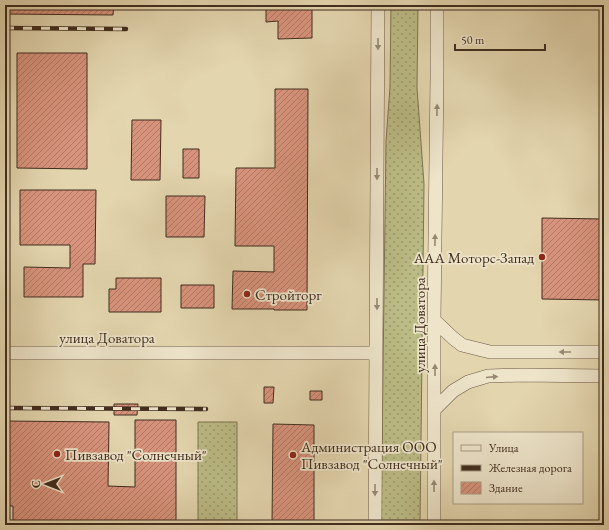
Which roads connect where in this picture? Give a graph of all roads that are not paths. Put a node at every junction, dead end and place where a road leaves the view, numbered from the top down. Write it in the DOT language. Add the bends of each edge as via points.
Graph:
graph roads {
  1 [pos="378,5"];
  2 [pos="437,5"];
  3 [pos="434,320"];
  4 [pos="5,352"];
  5 [pos="604,352"];
  6 [pos="376,354"];
  7 [pos="604,376"];
  8 [pos="435,408"];
  9 [pos="375,525"];
  10 [pos="434,525"];
  1 -- 6 [label="street, one-way"];
  3 -- 2 [label="street, улица Доватора, one-way"];
  5 -- 3 [label="street, one-way" via="490,352 462,345"];
  8 -- 3 [label="street, улица Доватора, one-way"];
  4 -- 6 [label="street, улица Доватора"];
  6 -- 9 [label="street, one-way"];
  8 -- 7 [label="street, one-way" via="453,391 468,382 488,376"];
  10 -- 8 [label="street, улица Доватора, one-way"];
}
